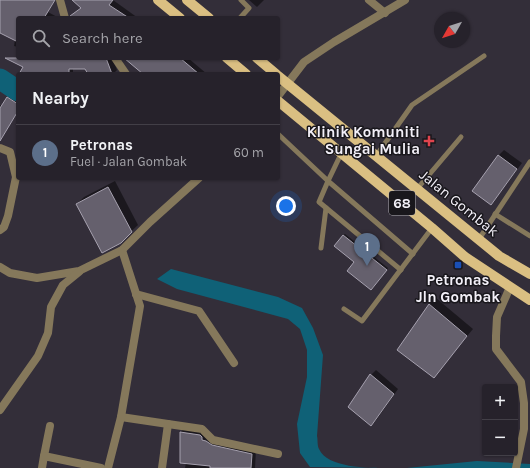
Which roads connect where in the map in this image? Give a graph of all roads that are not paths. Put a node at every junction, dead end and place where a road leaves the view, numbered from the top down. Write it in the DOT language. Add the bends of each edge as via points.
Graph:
graph roads {
  1 [pos="60,0"];
  2 [pos="158,0"];
  3 [pos="187,0"];
  4 [pos="241,0"];
  5 [pos="369,0"];
  6 [pos="405,0"];
  7 [pos="385,13"];
  8 [pos="64,16"];
  9 [pos="178,16"];
  10 [pos="207,16"];
  11 [pos="242,16"];
  12 [pos="484,56"];
  13 [pos="116,60"];
  14 [pos="229,60"];
  15 [pos="259,60"];
  16 [pos="125,72"];
  17 [pos="244,72"];
  18 [pos="274,72"];
  19 [pos="280,78"];
  20 [pos="288,84"];
  21 [pos="280,94"];
  22 [pos="280,103"];
  23 [pos="280,136"];
  24 [pos="461,137"];
  25 [pos="0,148"];
  26 [pos="342,154"];
  27 [pos="376,156"];
  28 [pos="530,162"];
  29 [pos="197,180"];
  30 [pos="328,181"];
  31 [pos="417,189"];
  32 [pos="326,208"];
  33 [pos="495,214"];
  34 [pos="432,228"];
  35 [pos="0,230"];
  36 [pos="530,236"];
  37 [pos="479,239"];
  38 [pos="321,248"];
  39 [pos="122,250"];
  40 [pos="413,254"];
  41 [pos="0,267"];
  42 [pos="401,270"];
  43 [pos="79,271"];
  44 [pos="530,274"];
  45 [pos="510,287"];
  46 [pos="136,294"];
  47 [pos="530,300"];
  48 [pos="344,309"];
  49 [pos="234,363"];
  50 [pos="0,410"];
  51 [pos="121,417"];
  52 [pos="168,424"];
  53 [pos="50,426"];
  54 [pos="278,454"];
  55 [pos="44,456"];
  56 [pos="42,468"];
  57 [pos="101,468"];
  58 [pos="108,468"];
  59 [pos="162,468"];
  60 [pos="516,468"];
  1 -- 8 [label="street"];
  2 -- 9 [label="main road"];
  3 -- 10 [label="main road"];
  4 -- 11 [label="lane" via="249,8"];
  5 -- 7 [label="street"];
  6 -- 7 [label="street"];
  7 -- 20 [label="street" via="304,62"];
  12 -- 27 [label="lane" via="412,105"];
  13 -- 16 [label="street"];
  14 -- 17 [label="main road"];
  15 -- 18 [label="main road"];
  19 -- 20 [label="main road, Jalan Gombak / 68"];
  20 -- 21 [label="street"];
  20 -- 27 [label="main road, Jalan Gombak / 68"];
  22 -- 26 [label="main road, 68"];
  23 -- 30 [label="lane"];
  24 -- 31 [label="lane"];
  25 -- 35 [label="street" via="10,152 16,177 8,216"];
  26 -- 30 [label="lane"];
  26 -- 34 [label="main road, 68"];
  27 -- 31 [label="main road, Jalan Gombak / 68"];
  28 -- 33 [label="lane"];
  29 -- 39 [label="street"];
  30 -- 32 [label="lane" via="319,202"];
  30 -- 40 [label="lane"];
  31 -- 37 [label="main road, Jalan Gombak / 68"];
  32 -- 38 [label="lane"];
  32 -- 42 [label="lane"];
  33 -- 36 [label="lane"];
  33 -- 37 [label="lane"];
  34 -- 40 [label="lane"];
  34 -- 45 [label="main road, 68" via="465,257"];
  37 -- 44 [label="main road, Jalan Gombak / 68" via="499,256"];
  39 -- 43 [label="street"];
  39 -- 46 [label="street"];
  40 -- 42 [label="lane"];
  41 -- 43 [label="street" via="10,273 37,278"];
  42 -- 48 [label="lane" via="362,321"];
  43 -- 50 [label="street" via="63,285 51,307 48,333 38,356"];
  45 -- 47 [label="main road, 68"];
  45 -- 60 [label="street" via="497,317 496,349 521,382 524,429"];
  46 -- 49 [label="street" via="199,311"];
  46 -- 51 [label="street" via="140,306"];
  51 -- 52 [label="street"];
  51 -- 58 [label="street"];
  52 -- 54 [label="street" via="202,429 213,440"];
  52 -- 59 [label="street"];
  53 -- 55 [label="street"];
  55 -- 56 [label="street"];
  55 -- 57 [label="street"];
}
